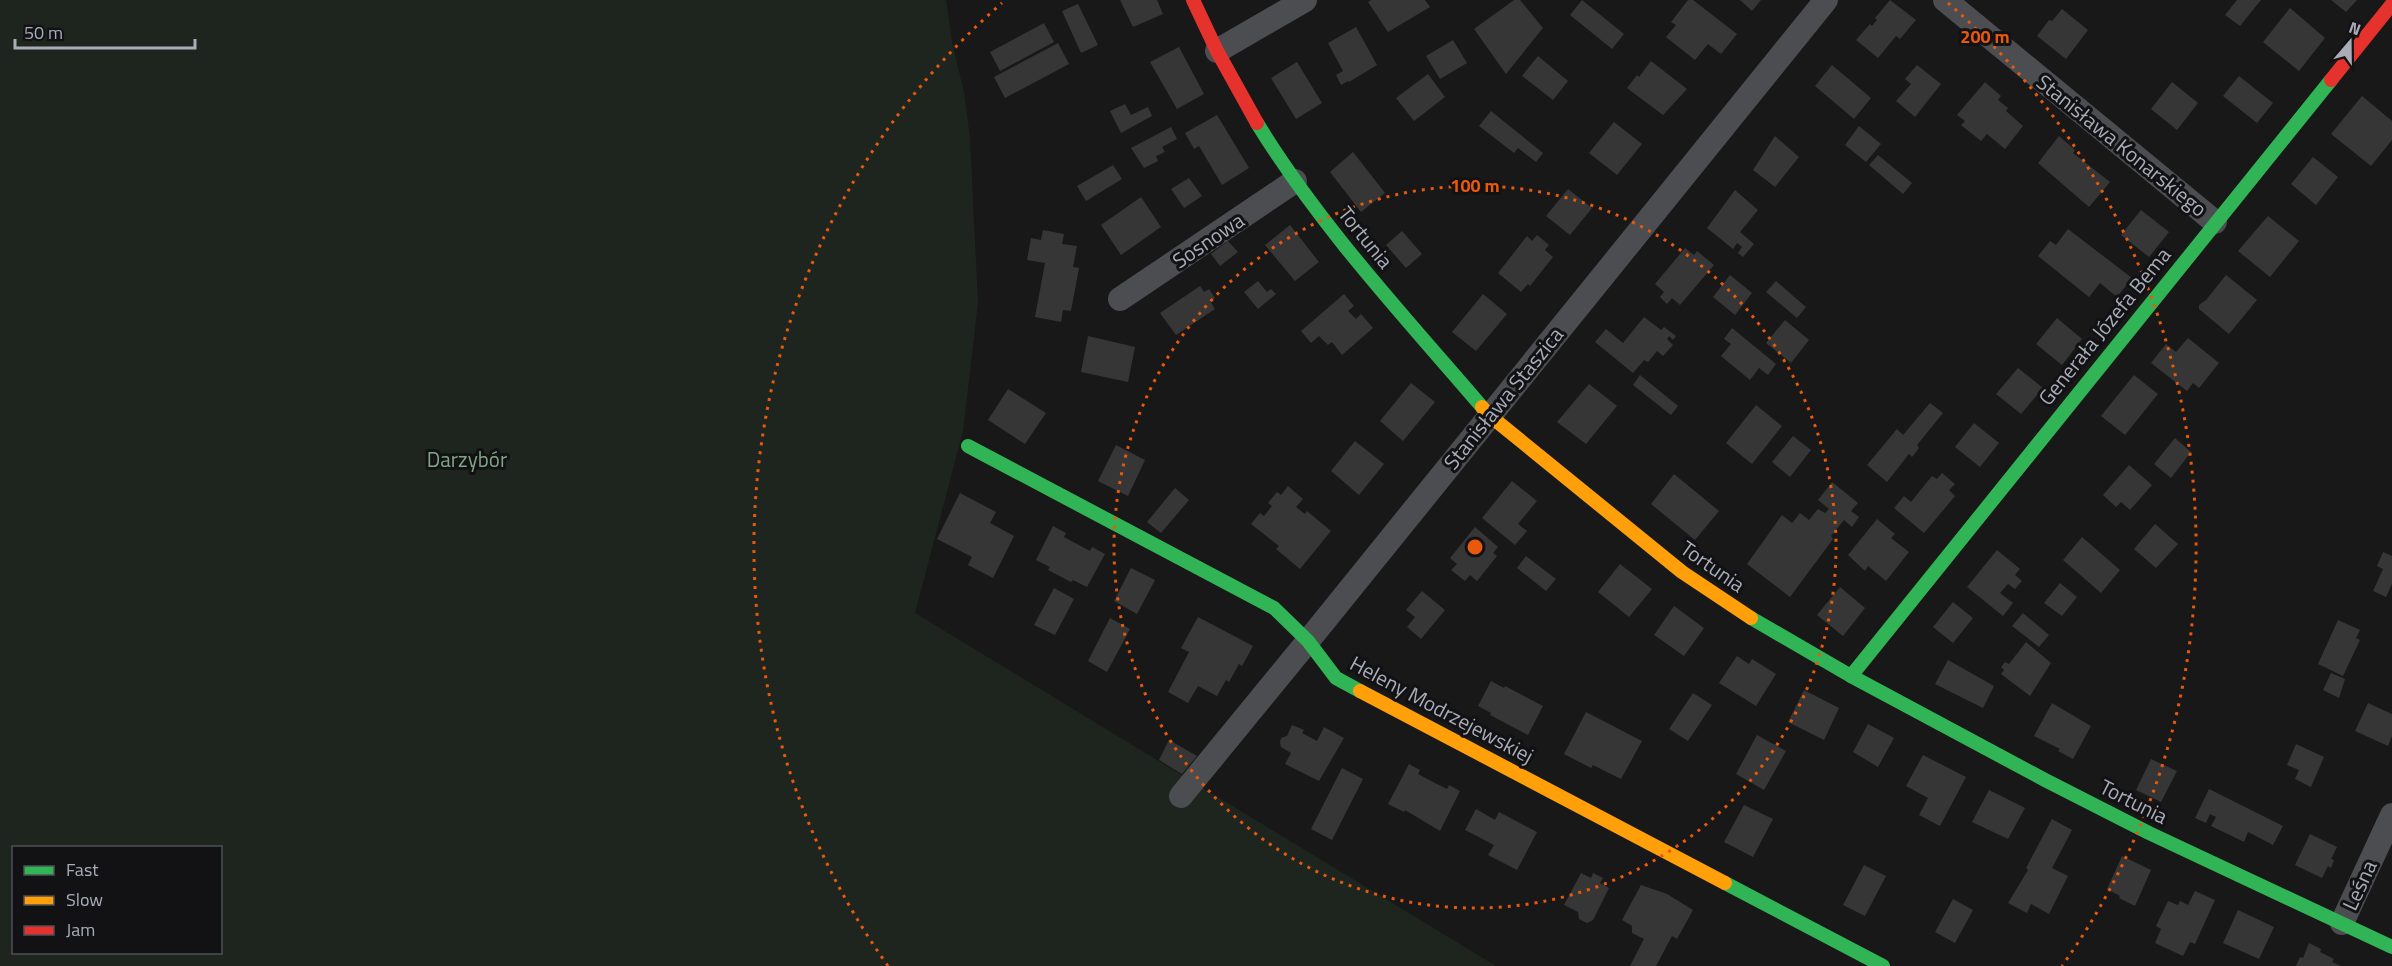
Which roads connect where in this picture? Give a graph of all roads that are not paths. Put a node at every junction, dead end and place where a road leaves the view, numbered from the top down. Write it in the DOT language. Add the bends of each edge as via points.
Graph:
graph roads {
  1 [pos="1193,0"];
  2 [pos="1305,0"];
  3 [pos="1826,0"];
  4 [pos="1945,0"];
  5 [pos="2392,4"];
  6 [pos="1216,51"];
  7 [pos="1295,181"];
  8 [pos="2215,222"];
  9 [pos="1120,299"];
  10 [pos="1489,415"];
  11 [pos="968,446"];
  12 [pos="1308,641"];
  13 [pos="1851,676"];
  14 [pos="1180,796"];
  15 [pos="2392,815"];
  16 [pos="2342,923"];
  17 [pos="2392,947"];
  18 [pos="1883,966"];
  1 -- 6 [label="street, Tortunia"];
  2 -- 6 [label="street"];
  3 -- 10 [label="street, Stanisława Staszica"];
  4 -- 8 [label="street, Stanisława Konarskiego"];
  5 -- 8 [label="street, Generała Józefa Bema"];
  6 -- 7 [label="street, Tortunia"];
  7 -- 9 [label="street, Sosnowa"];
  7 -- 10 [label="street, Tortunia"];
  8 -- 13 [label="street, Generała Józefa Bema"];
  10 -- 12 [label="street, Stanisława Staszica"];
  10 -- 13 [label="street, Tortunia" via="1682,572 1771,632"];
  11 -- 12 [label="street, Heleny Modrzejewskiej" via="1274,608"];
  12 -- 14 [label="street, Stanisława Staszica"];
  12 -- 18 [label="street, Heleny Modrzejewskiej" via="1336,678"];
  13 -- 16 [label="street, Tortunia" via="2149,833"];
  15 -- 16 [label="street, Leśna"];
  16 -- 17 [label="street, Tortunia"];
}
